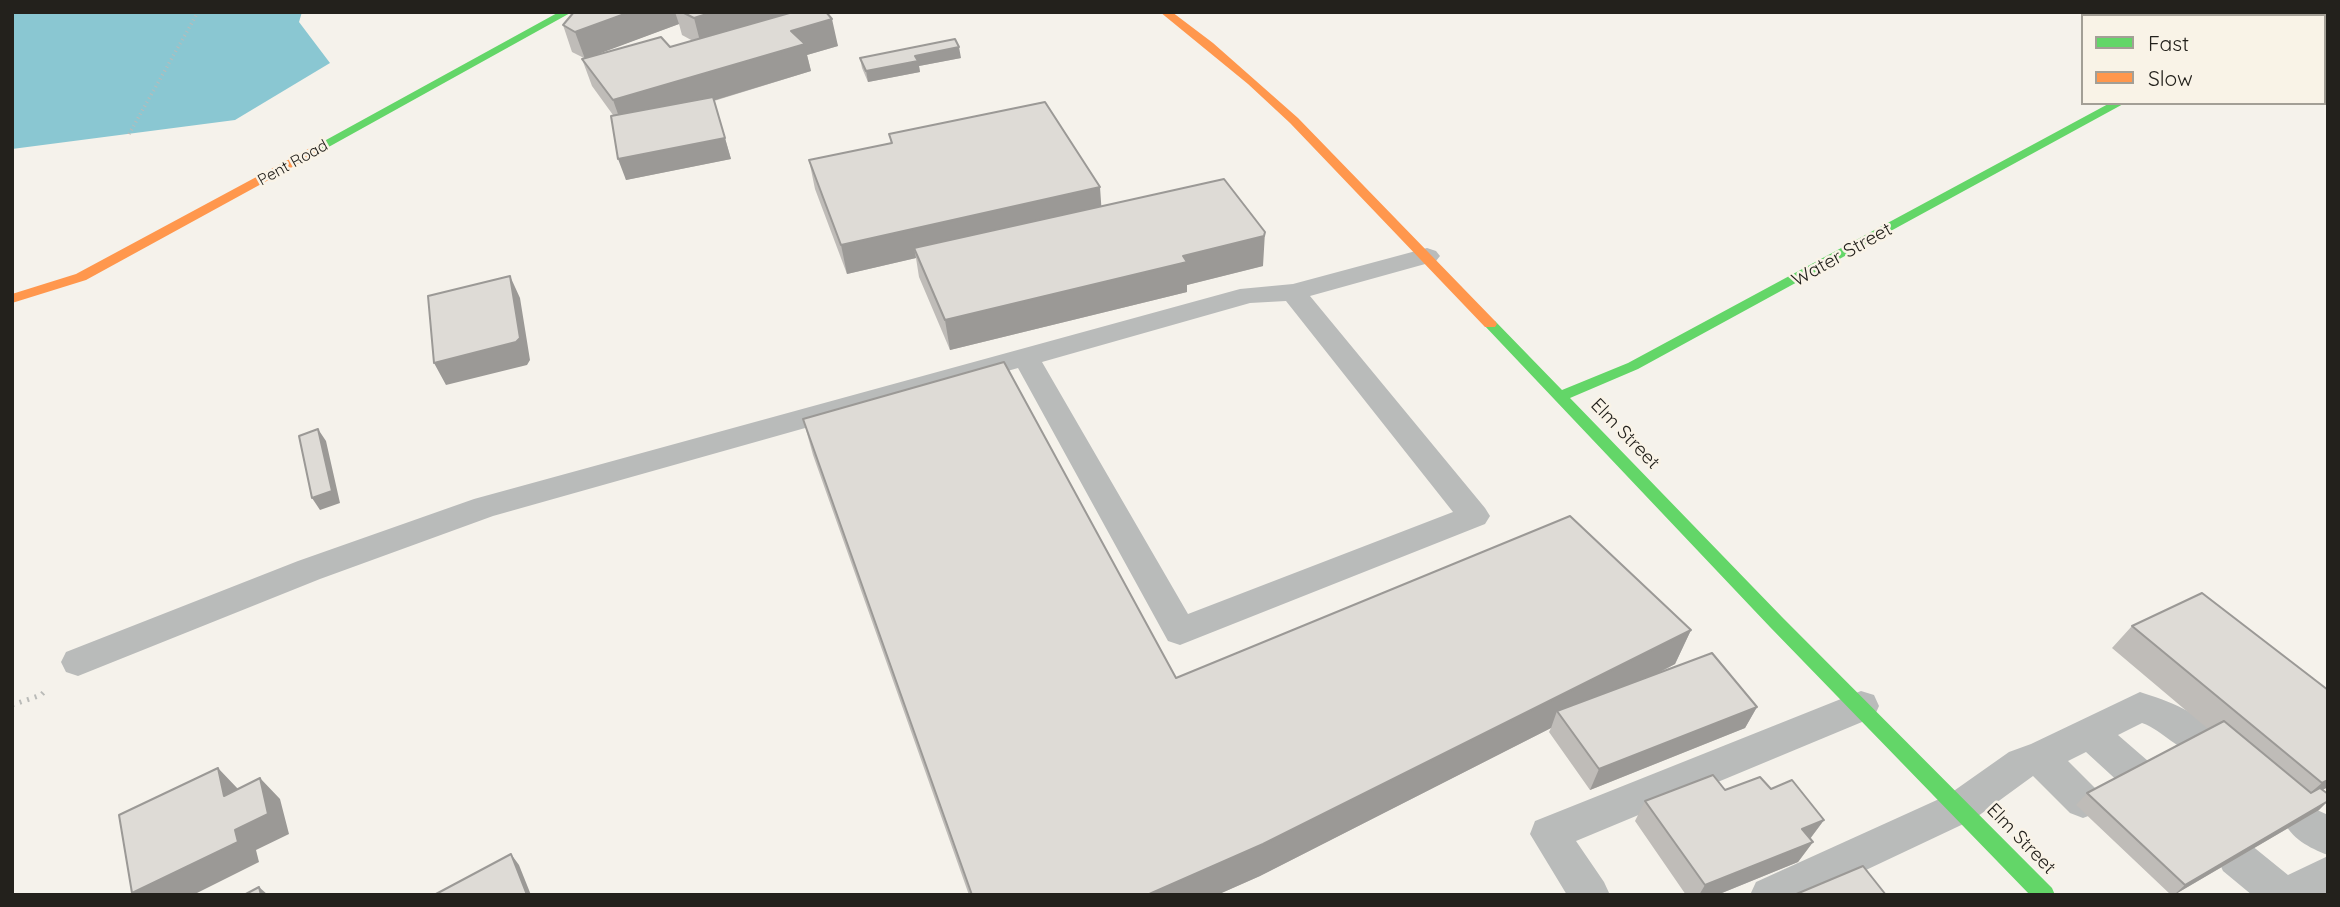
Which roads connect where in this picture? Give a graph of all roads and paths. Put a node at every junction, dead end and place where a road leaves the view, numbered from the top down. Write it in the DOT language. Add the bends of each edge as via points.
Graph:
graph roads {
  1 [pos="198,12"];
  2 [pos="567,12"];
  3 [pos="1165,12"];
  4 [pos="2115,105"];
  5 [pos="129,134"];
  6 [pos="1427,257"];
  7 [pos="1293,292"];
  8 [pos="12,299"];
  9 [pos="1025,356"];
  10 [pos="1560,396"];
  11 [pos="78,662"];
  12 [pos="1861,706"];
  13 [pos="2089,732"];
  14 [pos="2199,740"];
  15 [pos="2039,758"];
  16 [pos="2135,773"];
  17 [pos="2083,802"];
  18 [pos="1961,807"];
  19 [pos="2237,858"];
  20 [pos="2328,875"];
  21 [pos="1590,895"];
  22 [pos="1770,895"];
  23 [pos="2045,895"];
  24 [pos="2282,895"];
  25 [pos="2291,895"];
  1 -- 5 [label="path"];
  2 -- 8 [label="street, Pent Road" via="94,271"];
  3 -- 6 [label="street, Elm Street" via="1286,113"];
  4 -- 10 [label="street, Water Street" via="1633,366"];
  6 -- 7 [label="lane"];
  6 -- 10 [label="street, Elm Street"];
  7 -- 9 [label="lane" via="1249,295"];
  7 -- 9 [label="lane" via="1474,516 1180,631"];
  9 -- 11 [label="lane" via="485,507 309,570"];
  10 -- 12 [label="street, Elm Street"];
  12 -- 18 [label="street, Elm Street"];
  12 -- 21 [label="lane" via="1549,835"];
  13 -- 14 [label="lane" via="2140,707 2163,715"];
  13 -- 15 [label="lane"];
  13 -- 16 [label="lane"];
  15 -- 17 [label="lane"];
  15 -- 18 [label="lane" via="2022,763"];
  18 -- 22 [label="lane"];
  18 -- 23 [label="street, Elm Street"];
  19 -- 24 [label="lane"];
  20 -- 25 [label="lane"];
}
